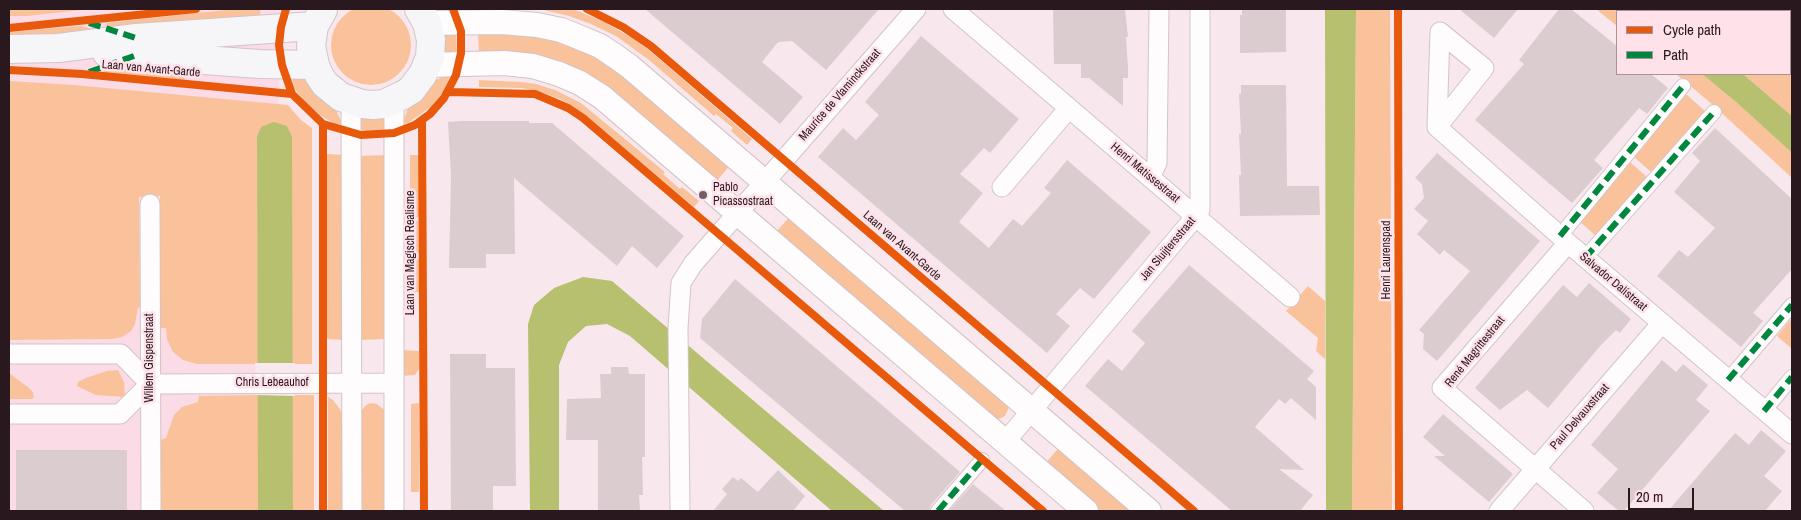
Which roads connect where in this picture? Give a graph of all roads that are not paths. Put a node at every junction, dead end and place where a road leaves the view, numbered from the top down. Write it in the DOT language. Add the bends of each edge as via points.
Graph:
graph roads {
  1 [pos="916,9"];
  2 [pos="953,9"];
  3 [pos="1159,9"];
  4 [pos="1200,9"];
  5 [pos="423,16"];
  6 [pos="319,17"];
  7 [pos="59,48"];
  8 [pos="9,49"];
  9 [pos="315,65"];
  10 [pos="428,65"];
  11 [pos="1683,86"];
  12 [pos="394,100"];
  13 [pos="351,101"];
  14 [pos="1069,108"];
  15 [pos="1714,112"];
  16 [pos="1436,127"];
  17 [pos="1150,177"];
  18 [pos="764,181"];
  19 [pos="1002,187"];
  20 [pos="150,204"];
  21 [pos="738,212"];
  22 [pos="1196,216"];
  23 [pos="1564,240"];
  24 [pos="1585,258"];
  25 [pos="1290,297"];
  26 [pos="1792,305"];
  27 [pos="1662,323"];
  28 [pos="9,354"];
  29 [pos="1792,376"];
  30 [pos="1728,380"];
  31 [pos="394,382"];
  32 [pos="351,383"];
  33 [pos="150,384"];
  34 [pos="1031,410"];
  35 [pos="1764,410"];
  36 [pos="9,414"];
  37 [pos="1792,434"];
  38 [pos="1005,442"];
  39 [pos="982,460"];
  40 [pos="1535,469"];
  41 [pos="151,511"];
  42 [pos="352,511"];
  43 [pos="394,511"];
  44 [pos="680,511"];
  45 [pos="938,511"];
  46 [pos="1086,511"];
  47 [pos="1149,511"];
  48 [pos="1499,511"];
  49 [pos="1584,511"];
  1 -- 18 [label="street, Maurice de Vlaminckstraat"];
  2 -- 14 [label="street, Henri Matissestraat"];
  3 -- 17 [label="street" via="1157,163"];
  4 -- 22 [label="street, Jan Sluijtersstraat" via="1201,202"];
  5 -- 10 [label="main road" via="430,31"];
  5 -- 18 [label="street" via="536,25 561,30 600,46 629,66"];
  6 -- 7 [label="main road, Laan van Avant-Garde"];
  6 -- 9 [label="main road" via="311,46"];
  7 -- 8 [label="main road, Laan van Avant-Garde"];
  7 -- 9 [label="main road, Laan van Avant-Garde" via="134,56"];
  9 -- 13 [label="main road" via="329,87"];
  10 -- 12 [label="main road" via="411,90"];
  10 -- 21 [label="street" via="523,65 580,83 602,97"];
  11 -- 23 [label="street"];
  12 -- 13 [label="main road" via="373,105"];
  12 -- 31 [label="street, Laan van Magisch Realisme"];
  13 -- 32 [label="street"];
  14 -- 17 [label="street, Henri Matissestraat"];
  14 -- 19 [label="street"];
  15 -- 24 [label="street"];
  16 -- 23 [label="street, Salvador Dalístraat"];
  17 -- 22 [label="street, Henri Matissestraat"];
  18 -- 21 [label="street"];
  18 -- 34 [label="street"];
  20 -- 33 [label="street, Willem Gispenstraat"];
  21 -- 38 [label="street"];
  21 -- 44 [label="street" via="693,264 681,283 678,328"];
  22 -- 25 [label="street, Henri Matissestraat"];
  22 -- 34 [label="street, Jan Sluijtersstraat"];
  23 -- 24 [label="street, Salvador Dalístraat"];
  23 -- 40 [label="street, René Magrittestraat" via="1442,388"];
  24 -- 27 [label="street, Salvador Dalístraat"];
  26 -- 30 [label="street"];
  27 -- 30 [label="street, Salvador Dalístraat"];
  27 -- 40 [label="street, Paul Delvauxstraat"];
  28 -- 33 [label="street" via="121,354"];
  29 -- 35 [label="street"];
  30 -- 35 [label="street, Salvador Dalístraat"];
  31 -- 32 [label="street, Chris Lebeauhof"];
  31 -- 43 [label="street, Laan van Magisch Realisme"];
  32 -- 33 [label="street, Chris Lebeauhof"];
  32 -- 42 [label="street"];
  33 -- 36 [label="street" via="120,414"];
  33 -- 41 [label="street, Willem Gispenstraat"];
  34 -- 38 [label="street, Jan Sluijtersstraat"];
  34 -- 47 [label="street"];
  35 -- 37 [label="street, Salvador Dalístraat"];
  38 -- 46 [label="street"];
  39 -- 45 [label="street"];
  40 -- 48 [label="street, Paul Delvauxstraat"];
  40 -- 49 [label="street, René Magrittestraat"];
}
